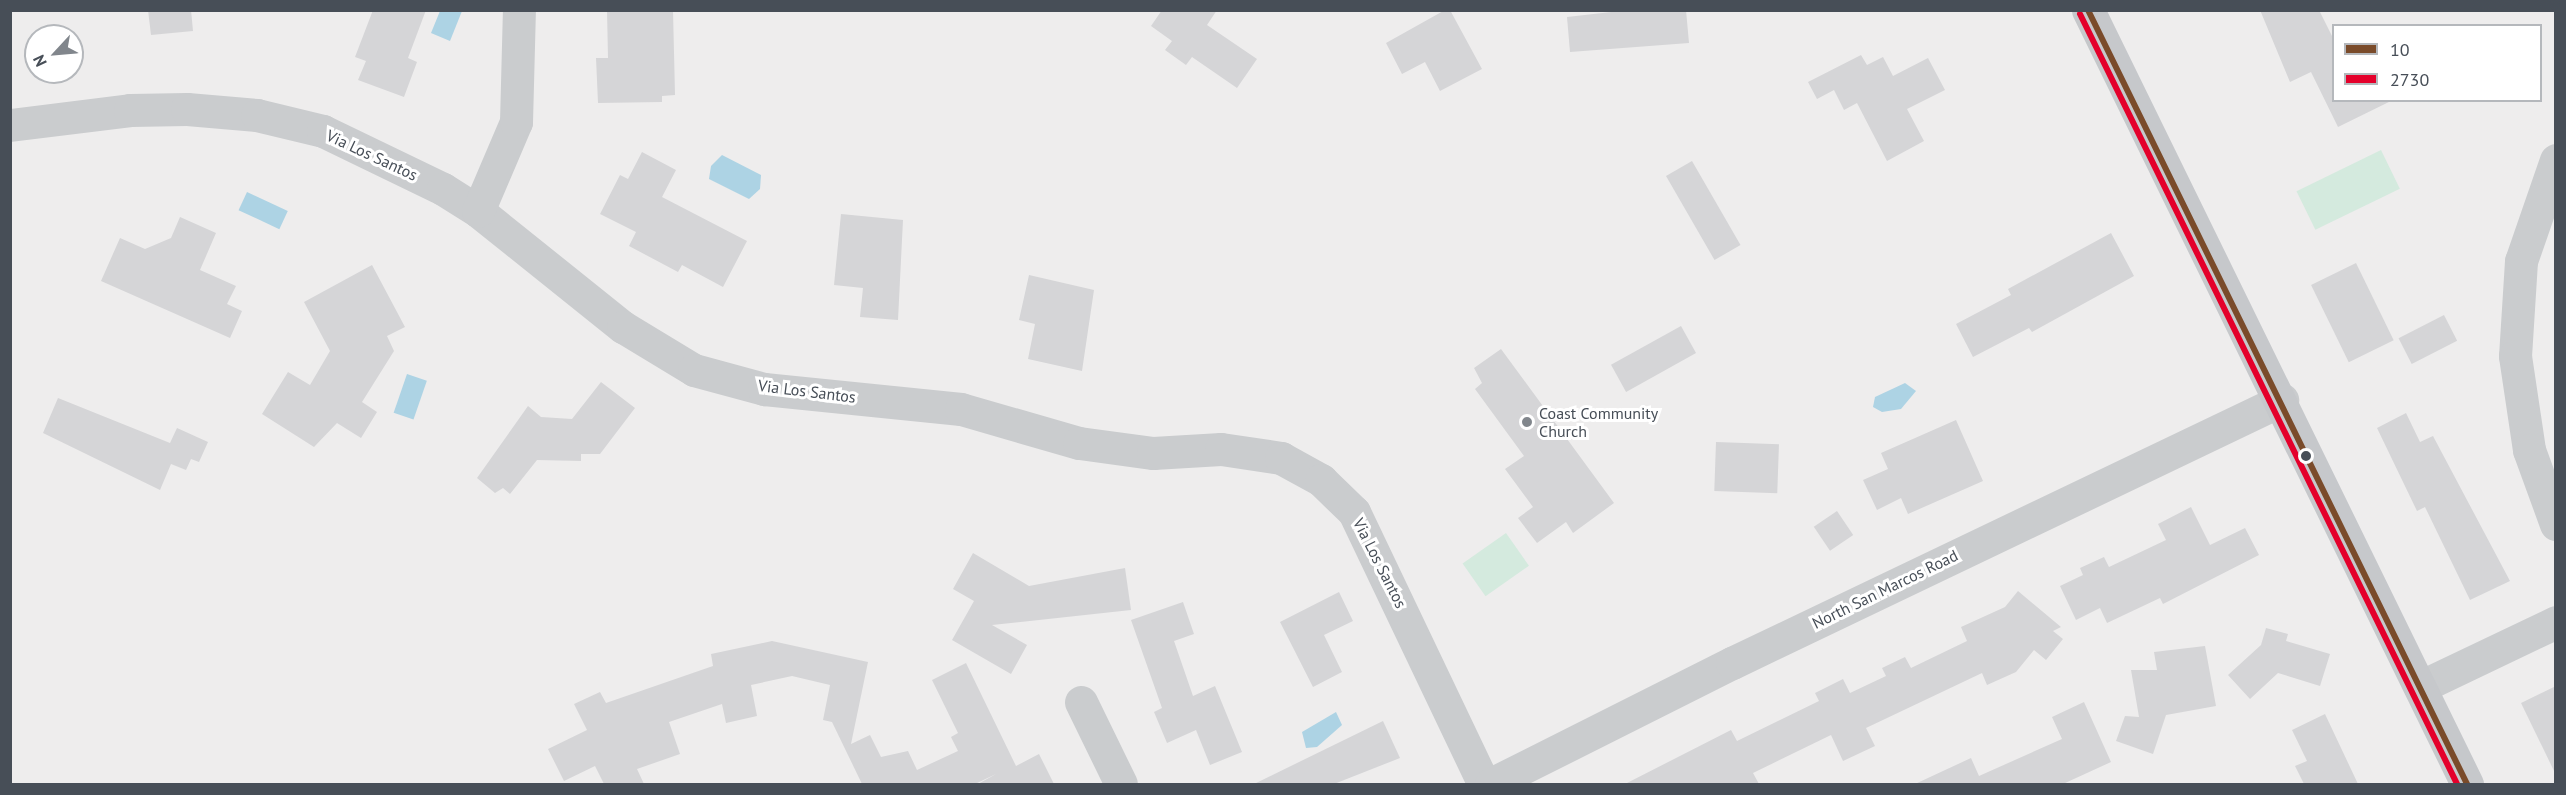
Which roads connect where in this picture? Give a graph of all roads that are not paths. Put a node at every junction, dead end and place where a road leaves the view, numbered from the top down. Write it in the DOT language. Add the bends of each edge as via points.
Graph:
graph roads {
  1 [pos="519,10"];
  2 [pos="2088,10"];
  3 [pos="10,126"];
  4 [pos="2556,160"];
  5 [pos="478,211"];
  6 [pos="2282,400"];
  7 [pos="2556,524"];
  8 [pos="2556,622"];
  9 [pos="2420,687"];
  10 [pos="1082,702"];
  11 [pos="1121,784"];
  12 [pos="1484,784"];
  13 [pos="1491,784"];
  14 [pos="2467,784"];
  1 -- 5 [label="street" via="516,122"];
  2 -- 6 [label="main road"];
  3 -- 5 [label="street, Via Los Santos" via="130,110 187,109 257,116 322,131 443,189"];
  4 -- 7 [label="street" via="2521,261 2515,356 2529,450"];
  5 -- 12 [label="street, Via Los Santos" via="623,327 694,370 764,389 961,409 1079,443 1153,453 1221,449 1281,458 1321,480 1354,512"];
  6 -- 9 [label="main road"];
  6 -- 13 [label="street, North San Marcos Road" via="1732,663"];
  8 -- 9 [label="street"];
  9 -- 14 [label="main road"];
  10 -- 11 [label="street"];
}
